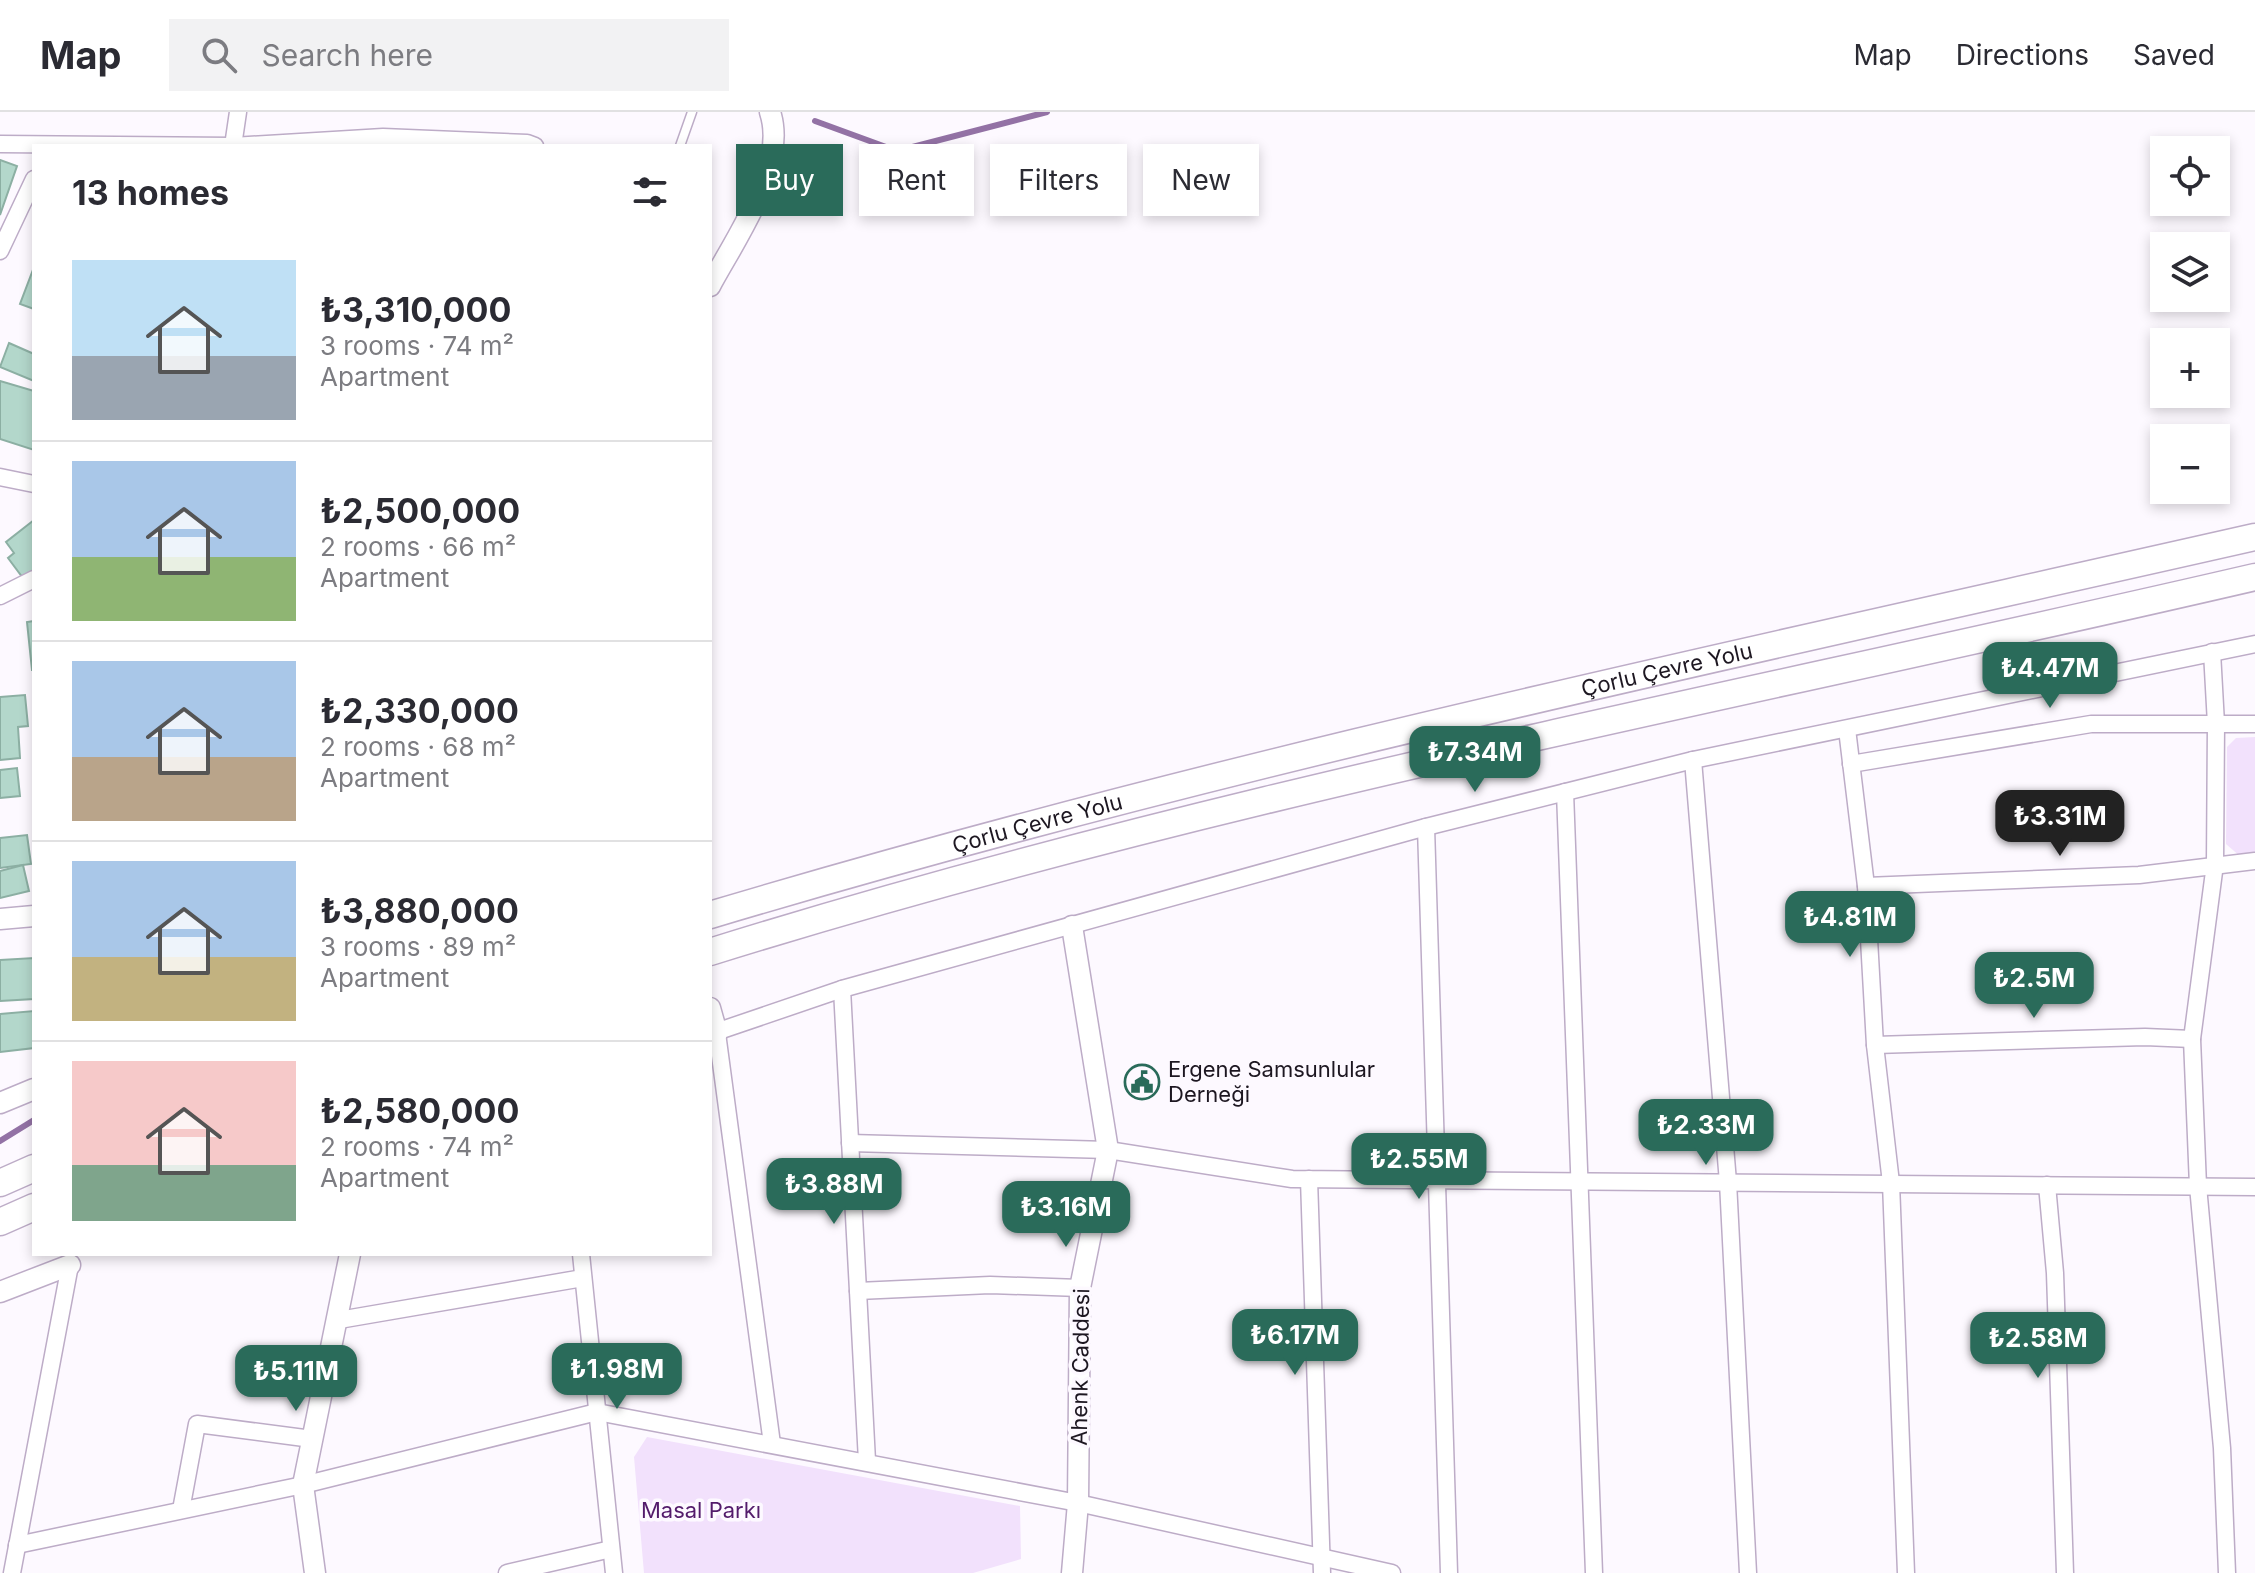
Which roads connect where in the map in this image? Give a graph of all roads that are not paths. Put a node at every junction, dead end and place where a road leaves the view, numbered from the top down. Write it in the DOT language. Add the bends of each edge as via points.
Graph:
graph roads {
  1 [pos="238,112"];
  2 [pos="692,112"];
  3 [pos="770,112"];
  4 [pos="381,142"];
  5 [pos="0,144"];
  6 [pos="233,144"];
  7 [pos="307,144"];
  8 [pos="480,144"];
  9 [pos="681,144"];
  10 [pos="32,145"];
  11 [pos="32,183"];
  12 [pos="0,251"];
  13 [pos="712,282"];
  14 [pos="0,477"];
  15 [pos="32,484"];
  16 [pos="2255,537"];
  17 [pos="2255,577"];
  18 [pos="32,580"];
  19 [pos="0,596"];
  20 [pos="2255,644"];
  21 [pos="2212,652"];
  22 [pos="2216,724"];
  23 [pos="2255,724"];
  24 [pos="1847,729"];
  25 [pos="1693,760"];
  26 [pos="1851,764"];
  27 [pos="1565,792"];
  28 [pos="1426,827"];
  29 [pos="2255,861"];
  30 [pos="2215,864"];
  31 [pos="1866,886"];
  32 [pos="713,914"];
  33 [pos="32,916"];
  34 [pos="0,919"];
  35 [pos="1072,926"];
  36 [pos="718,950"];
  37 [pos="842,989"];
  38 [pos="714,1034"];
  39 [pos="2192,1039"];
  40 [pos="1875,1045"];
  41 [pos="32,1090"];
  42 [pos="0,1103"];
  43 [pos="850,1143"];
  44 [pos="1108,1150"];
  45 [pos="32,1169"];
  46 [pos="1309,1179"];
  47 [pos="1439,1180"];
  48 [pos="1581,1181"];
  49 [pos="1728,1182"];
  50 [pos="0,1183"];
  51 [pos="1891,1183"];
  52 [pos="2047,1185"];
  53 [pos="2198,1186"];
  54 [pos="2255,1187"];
  55 [pos="32,1208"];
  56 [pos="0,1222"];
  57 [pos="350,1256"];
  58 [pos="581,1256"];
  59 [pos="70,1265"];
  60 [pos="583,1278"];
  61 [pos="1080,1288"];
  62 [pos="858,1291"];
  63 [pos="0,1292"];
  64 [pos="339,1320"];
  65 [pos="597,1412"];
  66 [pos="312,1439"];
  67 [pos="772,1444"];
  68 [pos="867,1461"];
  69 [pos="303,1485"];
  70 [pos="1078,1503"];
  71 [pos="181,1510"];
  72 [pos="17,1545"];
  73 [pos="611,1549"];
  74 [pos="1321,1565"];
  75 [pos="12,1573"];
  76 [pos="315,1573"];
  77 [pos="507,1573"];
  78 [pos="614,1573"];
  79 [pos="1072,1573"];
  80 [pos="1392,1573"];
  81 [pos="1449,1573"];
  82 [pos="1594,1573"];
  83 [pos="1748,1573"];
  84 [pos="1906,1573"];
  85 [pos="2065,1573"];
  86 [pos="2227,1573"];
  1 -- 6 [label="street"];
  2 -- 9 [label="lane"];
  3 -- 13 [label="street" via="768,177"];
  4 -- 7 [label="street"];
  4 -- 8 [label="street"];
  5 -- 10 [label="street"];
  11 -- 12 [label="street"];
  14 -- 15 [label="street"];
  16 -- 32 [label="highway, Çorlu Çevre Yolu" via="1419,727 1048,819"];
  17 -- 36 [label="highway, Çorlu Çevre Yolu" via="1432,761 934,886"];
  18 -- 19 [label="street"];
  20 -- 21 [label="street"];
  21 -- 22 [label="street"];
  21 -- 24 [label="street"];
  22 -- 23 [label="street"];
  22 -- 26 [label="street" via="2091,724"];
  22 -- 30 [label="street"];
  24 -- 25 [label="street"];
  24 -- 26 [label="street"];
  25 -- 27 [label="street"];
  25 -- 49 [label="street"];
  26 -- 31 [label="street"];
  27 -- 28 [label="street"];
  27 -- 48 [label="street"];
  28 -- 35 [label="street"];
  28 -- 47 [label="street"];
  29 -- 30 [label="street"];
  30 -- 31 [label="street" via="2139,875"];
  30 -- 39 [label="street"];
  31 -- 40 [label="street"];
  33 -- 34 [label="street"];
  35 -- 37 [label="street"];
  35 -- 44 [label="street, Ahenk Caddesi"];
  37 -- 38 [label="street"];
  37 -- 43 [label="street"];
  38 -- 67 [label="street"];
  39 -- 40 [label="street"];
  39 -- 53 [label="street"];
  40 -- 51 [label="street"];
  41 -- 42 [label="street"];
  43 -- 44 [label="street"];
  43 -- 62 [label="street"];
  44 -- 46 [label="street"];
  44 -- 61 [label="street, Ahenk Caddesi"];
  45 -- 50 [label="highway"];
  46 -- 47 [label="street"];
  46 -- 74 [label="street"];
  47 -- 48 [label="street"];
  47 -- 81 [label="street"];
  48 -- 49 [label="street"];
  48 -- 82 [label="street"];
  49 -- 51 [label="street"];
  49 -- 83 [label="street"];
  51 -- 52 [label="street"];
  51 -- 84 [label="street"];
  52 -- 53 [label="street"];
  52 -- 85 [label="street"];
  53 -- 54 [label="street"];
  53 -- 86 [label="street" via="2222,1448"];
  55 -- 56 [label="highway"];
  57 -- 64 [label="street"];
  58 -- 60 [label="street"];
  59 -- 63 [label="street"];
  59 -- 72 [label="street"];
  60 -- 64 [label="street"];
  60 -- 65 [label="street"];
  61 -- 62 [label="street" via="990,1285"];
  61 -- 70 [label="street, Ahenk Caddesi"];
  62 -- 68 [label="street"];
  64 -- 66 [label="street"];
  65 -- 67 [label="street"];
  65 -- 69 [label="street"];
  65 -- 73 [label="street"];
  66 -- 69 [label="street"];
  66 -- 71 [label="street" via="197,1424"];
  67 -- 68 [label="street"];
  68 -- 70 [label="street"];
  69 -- 71 [label="street"];
  69 -- 76 [label="street"];
  70 -- 74 [label="street"];
  70 -- 79 [label="street, Ahenk Caddesi"];
  71 -- 72 [label="street"];
  72 -- 75 [label="street"];
  73 -- 77 [label="street"];
  73 -- 78 [label="street"];
  74 -- 80 [label="street"];
}
